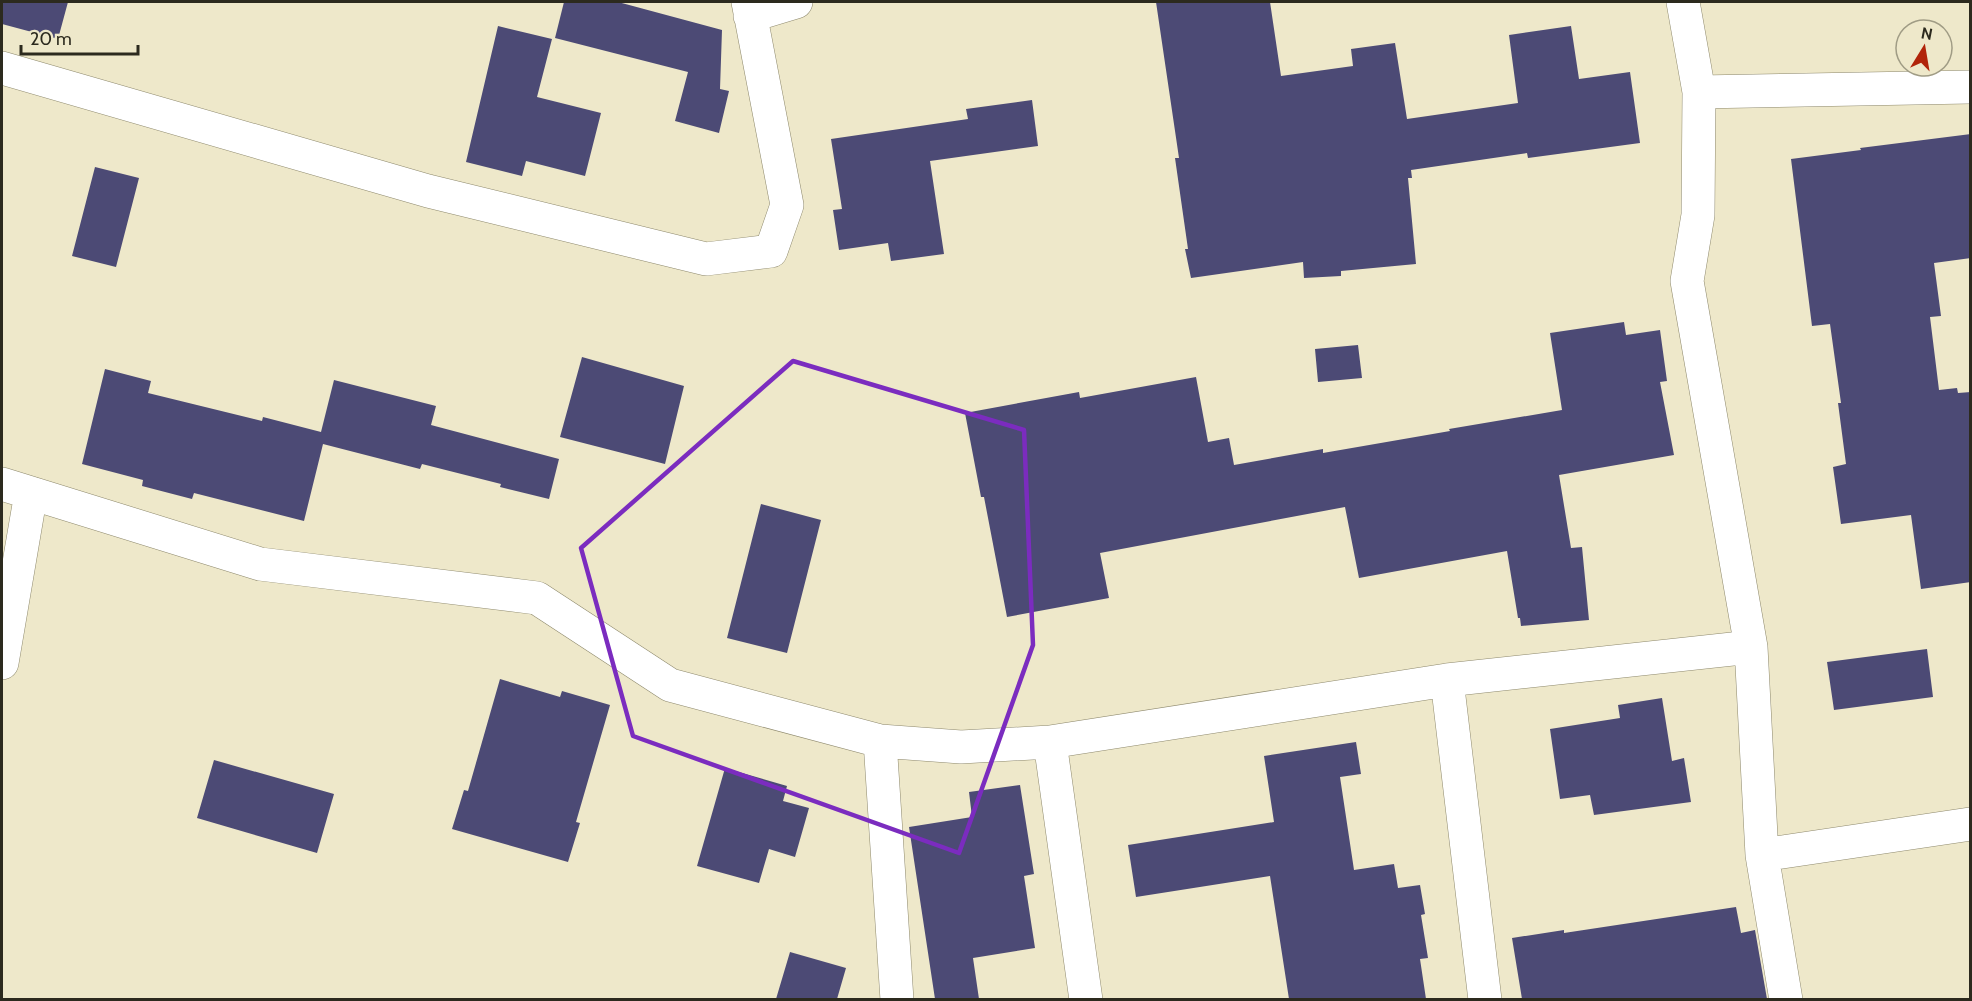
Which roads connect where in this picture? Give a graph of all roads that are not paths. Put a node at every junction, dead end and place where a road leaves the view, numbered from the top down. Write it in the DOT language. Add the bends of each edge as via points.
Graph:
graph roads {
  1 [pos="796,2"];
  2 [pos="1683,2"];
  3 [pos="749,9"];
  4 [pos="2,68"];
  5 [pos="1971,87"];
  6 [pos="1699,92"];
  7 [pos="16,489"];
  8 [pos="1751,648"];
  9 [pos="2,663"];
  10 [pos="1447,680"];
  11 [pos="880,741"];
  12 [pos="1050,742"];
  13 [pos="1971,824"];
  14 [pos="1762,855"];
  15 [pos="897,999"];
  16 [pos="1086,999"];
  17 [pos="1485,999"];
  18 [pos="1786,999"];
  1 -- 3 [label="street"];
  2 -- 6 [label="street"];
  3 -- 4 [label="street" via="787,205 771,251 706,259 428,191"];
  5 -- 6 [label="street"];
  6 -- 8 [label="street" via="1698,215 1688,281"];
  7 -- 9 [label="street"];
  7 -- 11 [label="street" via="260,564 537,598 669,684"];
  8 -- 10 [label="street"];
  8 -- 14 [label="street"];
  10 -- 12 [label="street"];
  10 -- 17 [label="street"];
  11 -- 12 [label="street" via="962,747"];
  11 -- 15 [label="street"];
  12 -- 16 [label="street"];
  13 -- 14 [label="street"];
  14 -- 18 [label="street"];
}
